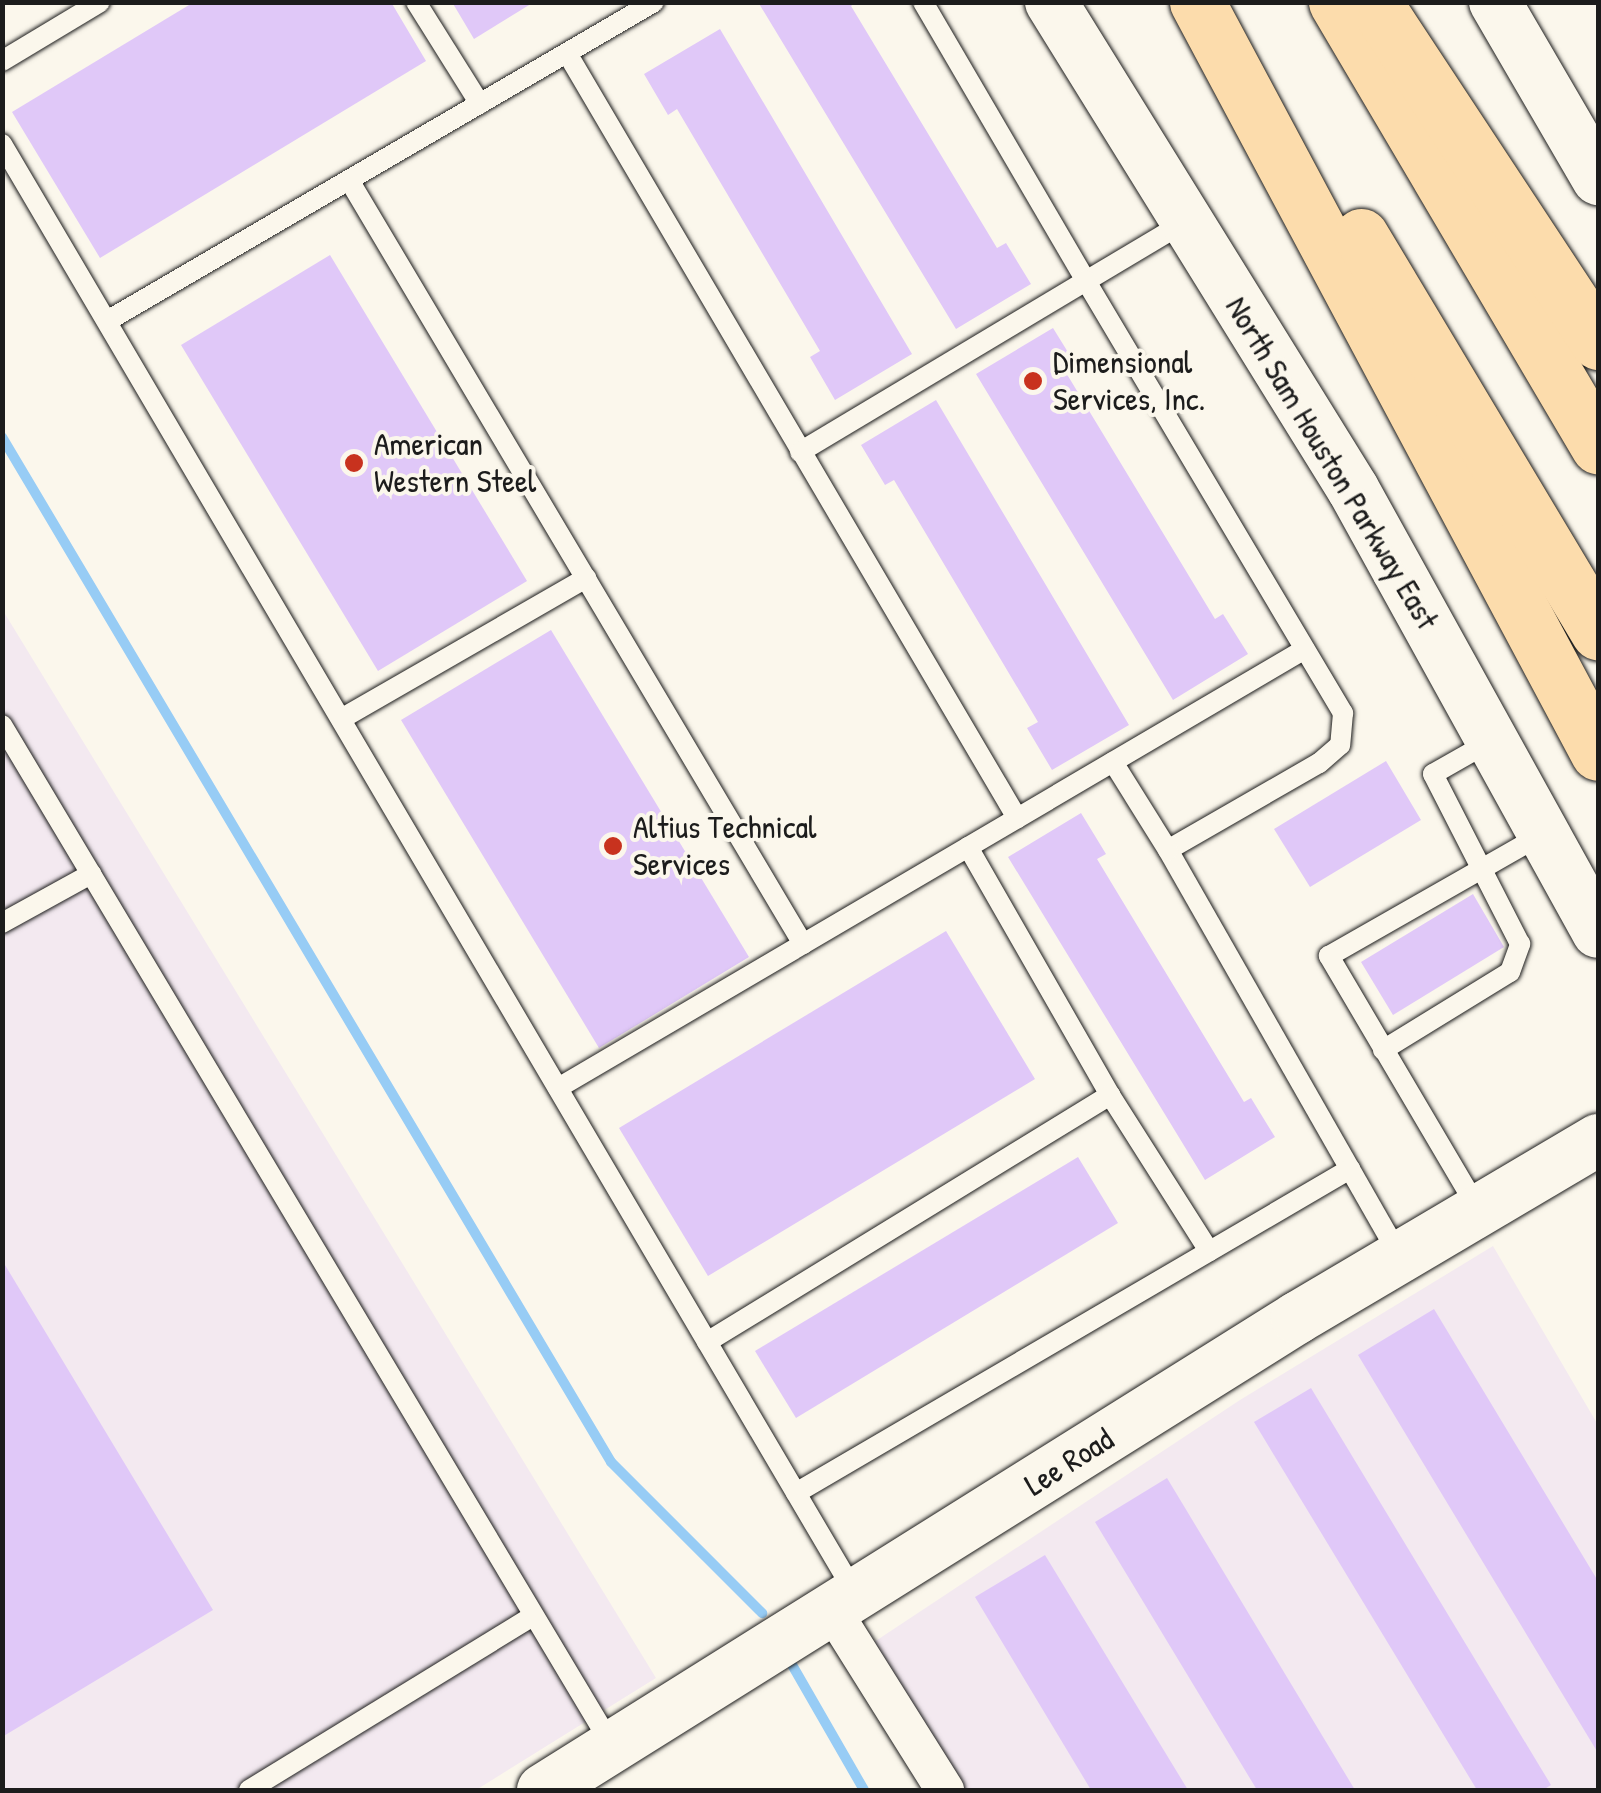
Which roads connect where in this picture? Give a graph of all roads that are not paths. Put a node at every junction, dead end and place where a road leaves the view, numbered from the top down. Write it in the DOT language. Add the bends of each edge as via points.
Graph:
graph roads {
  1 [pos="100,2"];
  2 [pos="416,2"];
  3 [pos="654,2"];
  4 [pos="923,2"];
  5 [pos="1051,2"];
  6 [pos="1197,2"];
  7 [pos="1220,2"];
  8 [pos="1336,2"];
  9 [pos="1374,2"];
  10 [pos="1495,2"];
  11 [pos="567,53"];
  12 [pos="2,61"];
  13 [pos="480,104"];
  14 [pos="2,144"];
  15 [pos="1598,179"];
  16 [pos="349,180"];
  17 [pos="1187,221"];
  18 [pos="1086,281"];
  19 [pos="107,322"];
  20 [pos="1598,342"];
  21 [pos="1598,446"];
  22 [pos="800,452"];
  23 [pos="586,578"];
  24 [pos="1598,632"];
  25 [pos="1305,649"];
  26 [pos="341,719"];
  27 [pos="4,730"];
  28 [pos="1492,740"];
  29 [pos="1598,753"];
  30 [pos="1114,762"];
  31 [pos="1017,818"];
  32 [pos="968,847"];
  33 [pos="1168,850"];
  34 [pos="1570,865"];
  35 [pos="1482,867"];
  36 [pos="91,874"];
  37 [pos="2,923"];
  38 [pos="1598,932"];
  39 [pos="803,944"];
  40 [pos="1383,1050"];
  41 [pos="558,1088"];
  42 [pos="1110,1095"];
  43 [pos="1598,1140"];
  44 [pos="1350,1169"];
  45 [pos="1480,1210"];
  46 [pos="1209,1251"];
  47 [pos="1400,1256"];
  48 [pos="707,1342"];
  49 [pos="796,1493"];
  50 [pos="844,1602"];
  51 [pos="533,1616"];
  52 [pos="612,1746"];
  53 [pos="250,1790"];
  54 [pos="543,1790"];
  55 [pos="945,1790"];
  1 -- 12 [label="lane"];
  2 -- 13 [label="lane"];
  3 -- 11 [label="lane"];
  4 -- 18 [label="lane"];
  5 -- 17 [label="main road, North Sam Houston Parkway East"];
  6 -- 29 [label="highway"];
  7 -- 24 [label="highway"];
  8 -- 21 [label="highway"];
  9 -- 20 [label="highway"];
  10 -- 15 [label="main road"];
  11 -- 13 [label="lane"];
  11 -- 22 [label="lane"];
  13 -- 16 [label="lane"];
  14 -- 19 [label="lane"];
  16 -- 19 [label="lane"];
  16 -- 23 [label="lane"];
  17 -- 18 [label="lane"];
  17 -- 28 [label="main road, North Sam Houston Parkway East" via="1353,489"];
  18 -- 22 [label="lane"];
  18 -- 25 [label="lane"];
  19 -- 26 [label="lane"];
  22 -- 31 [label="lane"];
  23 -- 26 [label="lane"];
  23 -- 39 [label="lane"];
  25 -- 30 [label="lane"];
  25 -- 33 [label="lane" via="1343,712 1340,745"];
  26 -- 41 [label="lane"];
  27 -- 36 [label="lane"];
  28 -- 34 [label="main road, North Sam Houston Parkway East"];
  28 -- 35 [label="lane" via="1432,774"];
  30 -- 31 [label="lane"];
  30 -- 33 [label="lane"];
  31 -- 32 [label="lane"];
  32 -- 39 [label="lane"];
  32 -- 42 [label="lane"];
  33 -- 44 [label="lane"];
  34 -- 35 [label="lane"];
  34 -- 38 [label="main road, North Sam Houston Parkway East"];
  35 -- 40 [label="lane" via="1520,944 1510,972"];
  35 -- 40 [label="lane" via="1329,956"];
  36 -- 37 [label="lane"];
  36 -- 51 [label="lane"];
  39 -- 41 [label="lane"];
  40 -- 45 [label="lane"];
  41 -- 48 [label="lane"];
  42 -- 46 [label="lane"];
  42 -- 48 [label="lane"];
  43 -- 45 [label="main road, Lee Road"];
  44 -- 46 [label="lane"];
  44 -- 47 [label="lane"];
  45 -- 47 [label="main road, Lee Road"];
  46 -- 49 [label="lane"];
  47 -- 50 [label="main road, Lee Road"];
  48 -- 49 [label="lane"];
  49 -- 50 [label="lane"];
  50 -- 52 [label="main road, Lee Road"];
  50 -- 55 [label="street"];
  51 -- 52 [label="lane"];
  51 -- 53 [label="lane"];
  52 -- 54 [label="main road, Lee Road"];
}
